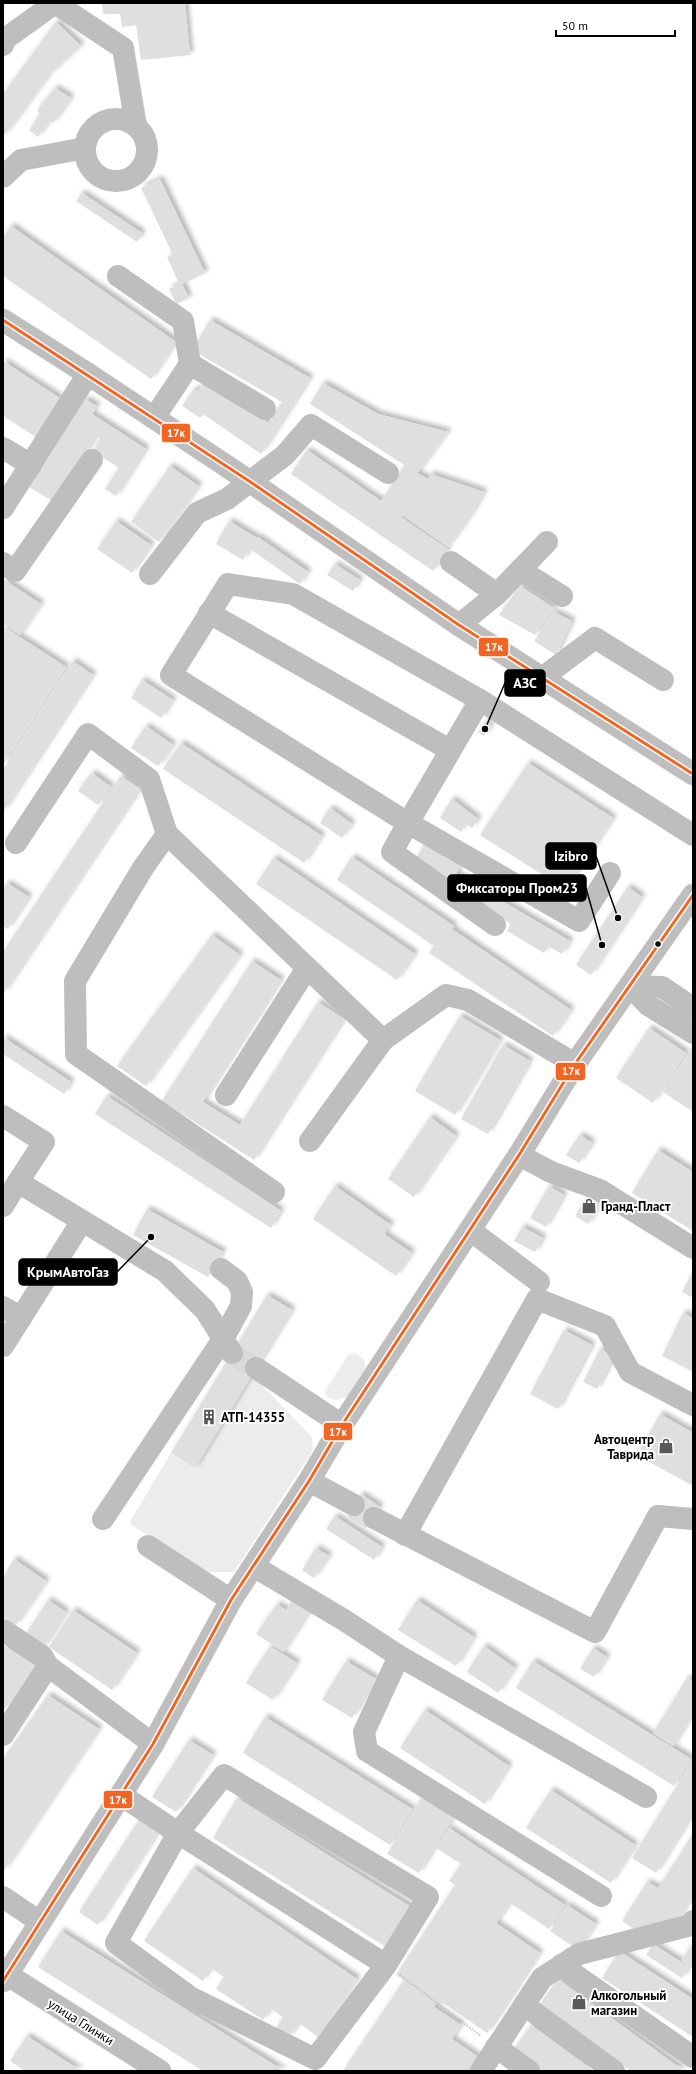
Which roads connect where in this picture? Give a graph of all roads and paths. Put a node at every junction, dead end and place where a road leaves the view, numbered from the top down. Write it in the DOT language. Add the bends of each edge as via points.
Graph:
graph roads {
  1 [pos="55,3"];
  2 [pos="3,45"];
  3 [pos="136,126"];
  4 [pos="85,148"];
  5 [pos="3,177"];
  6 [pos="118,276"];
  7 [pos="3,320"];
  8 [pos="190,364"];
  9 [pos="88,374"];
  10 [pos="265,409"];
  11 [pos="154,418"];
  12 [pos="3,448"];
  13 [pos="92,460"];
  14 [pos="30,465"];
  15 [pos="388,473"];
  16 [pos="249,481"];
  17 [pos="3,508"];
  18 [pos="548,542"];
  19 [pos="451,562"];
  20 [pos="3,563"];
  21 [pos="520,570"];
  22 [pos="150,574"];
  23 [pos="497,594"];
  24 [pos="562,596"];
  25 [pos="209,613"];
  26 [pos="459,625"];
  27 [pos="542,678"];
  28 [pos="663,680"];
  29 [pos="480,700"];
  30 [pos="450,750"];
  31 [pos="693,774"];
  32 [pos="408,823"];
  33 [pos="167,834"];
  34 [pos="693,835"];
  35 [pos="16,843"];
  36 [pos="610,872"];
  37 [pos="693,895"];
  38 [pos="495,924"];
  39 [pos="307,968"];
  40 [pos="630,986"];
  41 [pos="693,1008"];
  42 [pos="693,1033"];
  43 [pos="383,1040"];
  44 [pos="575,1064"];
  45 [pos="226,1095"];
  46 [pos="3,1116"];
  47 [pos="310,1142"];
  48 [pos="519,1155"];
  49 [pos="18,1182"];
  50 [pos="274,1192"];
  51 [pos="3,1206"];
  52 [pos="82,1221"];
  53 [pos="470,1230"];
  54 [pos="693,1248"];
  55 [pos="221,1269"];
  56 [pos="539,1282"];
  57 [pos="12,1312"];
  58 [pos="3,1346"];
  59 [pos="227,1346"];
  60 [pos="256,1368"];
  61 [pos="693,1405"];
  62 [pos="342,1425"];
  63 [pos="309,1481"];
  64 [pos="354,1505"];
  65 [pos="374,1518"];
  66 [pos="693,1518"];
  67 [pos="103,1520"];
  68 [pos="406,1535"];
  69 [pos="148,1546"];
  70 [pos="255,1567"];
  71 [pos="231,1600"];
  72 [pos="3,1630"];
  73 [pos="399,1656"];
  74 [pos="48,1666"];
  75 [pos="3,1735"];
  76 [pos="153,1744"];
  77 [pos="121,1795"];
  78 [pos="646,1797"];
  79 [pos="178,1834"];
  80 [pos="601,1896"];
  81 [pos="3,1897"];
  82 [pos="40,1922"];
  83 [pos="692,1923"];
  84 [pos="386,1964"];
  85 [pos="561,1965"];
  86 [pos="4,1976"];
  87 [pos="524,2005"];
  88 [pos="496,2047"];
  89 [pos="693,2057"];
  90 [pos="160,2071"];
  91 [pos="481,2071"];
  92 [pos="529,2071"];
  93 [pos="614,2071"];
  1 -- 2 [label="main road" via="6,39"];
  1 -- 3 [label="main road" via="123,48"];
  3 -- 4 [label="main road" via="118,119 108,120 92,130"];
  3 -- 4 [label="main road" via="144,139 147,154 136,173 127,178 106,179 97,174 90,167"];
  4 -- 5 [label="main road" via="20,160"];
  6 -- 8 [label="main road" via="183,321"];
  7 -- 9 [label="main road"];
  8 -- 10 [label="main road"];
  8 -- 11 [label="main road"];
  9 -- 11 [label="main road"];
  9 -- 14 [label="main road"];
  11 -- 16 [label="main road"];
  12 -- 14 [label="main road"];
  13 -- 20 [label="main road" via="15,571"];
  14 -- 17 [label="main road"];
  15 -- 16 [label="main road" via="311,426 285,455"];
  16 -- 22 [label="main road" via="227,499 197,513"];
  16 -- 26 [label="main road"];
  18 -- 21 [label="main road"];
  19 -- 23 [label="main road"];
  21 -- 23 [label="main road"];
  21 -- 24 [label="main road"];
  23 -- 26 [label="main road"];
  25 -- 29 [label="main road" via="228,584 293,594"];
  25 -- 30 [label="main road"];
  25 -- 32 [label="main road" via="171,675"];
  26 -- 27 [label="main road"];
  27 -- 28 [label="main road" via="595,638"];
  27 -- 31 [label="main road"];
  29 -- 30 [label="main road"];
  29 -- 34 [label="main road"];
  30 -- 32 [label="main road"];
  32 -- 36 [label="main road" via="580,921"];
  32 -- 38 [label="main road" via="392,852"];
  33 -- 35 [label="main road" via="149,779 88,734"];
  33 -- 39 [label="main road"];
  33 -- 50 [label="main road" via="143,868 75,981 76,1054"];
  37 -- 40 [label="main road"];
  39 -- 43 [label="main road"];
  39 -- 45 [label="main road"];
  40 -- 41 [label="main road" via="662,987"];
  40 -- 42 [label="main road" via="648,1005"];
  40 -- 44 [label="main road"];
  43 -- 44 [label="main road" via="446,994 468,1000"];
  43 -- 47 [label="main road"];
  44 -- 48 [label="main road"];
  46 -- 49 [label="main road" via="44,1142"];
  48 -- 53 [label="main road"];
  48 -- 54 [label="main road" via="551,1172 600,1190"];
  49 -- 51 [label="main road"];
  49 -- 52 [label="main road"];
  52 -- 57 [label="main road"];
  52 -- 59 [label="main road" via="165,1271 205,1310"];
  53 -- 56 [label="main road"];
  53 -- 62 [label="main road"];
  55 -- 59 [label="main road" via="237,1281 242,1292 241,1306"];
  57 -- 58 [label="main road"];
  59 -- 67 [label="main road"];
  60 -- 62 [label="main road"];
  61 -- 68 [label="main road" via="630,1372 604,1326 537,1299"];
  62 -- 63 [label="main road"];
  63 -- 64 [label="main road"];
  63 -- 70 [label="main road"];
  65 -- 68 [label="main road"];
  66 -- 68 [label="main road" via="658,1516 595,1632"];
  69 -- 71 [label="main road"];
  70 -- 71 [label="main road"];
  70 -- 73 [label="main road"];
  71 -- 76 [label="main road"];
  72 -- 74 [label="main road" via="42,1656"];
  73 -- 78 [label="main road"];
  73 -- 80 [label="main road" via="364,1732 367,1751"];
  74 -- 75 [label="main road"];
  74 -- 76 [label="main road"];
  76 -- 77 [label="main road"];
  77 -- 79 [label="main road"];
  77 -- 82 [label="main road"];
  79 -- 84 [label="main road"];
  79 -- 84 [label="main road" via="224,1775 428,1897"];
  79 -- 84 [label="main road" via="116,1943 190,1997 315,2059"];
  81 -- 82 [label="main road"];
  82 -- 86 [label="main road"];
  83 -- 85 [label="main road" via="579,1954"];
  84 -- 88 [label="path"];
  85 -- 87 [label="main road" via="542,1978"];
  85 -- 89 [label="main road"];
  86 -- 90 [label="main road, улица Глинки"];
  87 -- 88 [label="main road"];
  87 -- 93 [label="main road"];
  88 -- 91 [label="main road"];
  88 -- 92 [label="main road"];
}
